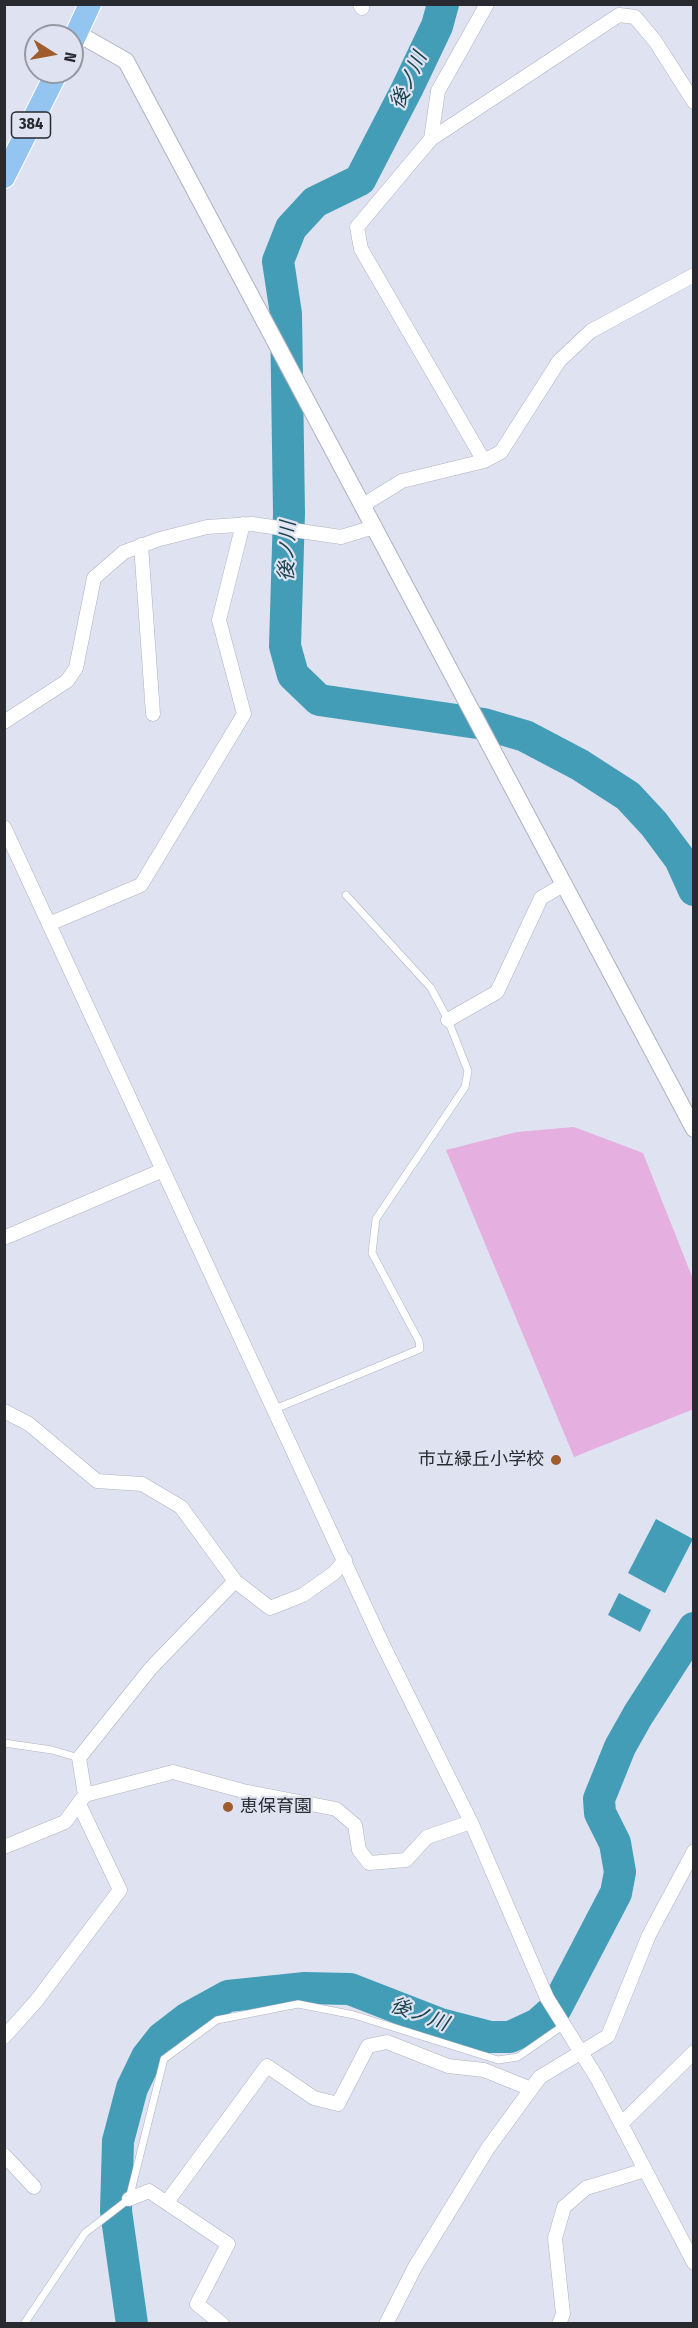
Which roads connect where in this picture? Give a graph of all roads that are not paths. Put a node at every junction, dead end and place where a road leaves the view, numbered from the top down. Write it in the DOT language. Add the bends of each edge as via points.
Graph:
graph roads {
  1 [pos="90,4"];
  2 [pos="487,4"];
  3 [pos="81,24"];
  4 [pos="84,42"];
  5 [pos="51,84"];
  6 [pos="693,102"];
  7 [pos="431,139"];
  8 [pos="4,177"];
  9 [pos="693,275"];
  10 [pos="484,461"];
  11 [pos="363,505"];
  12 [pos="243,524"];
  13 [pos="374,527"];
  14 [pos="141,546"];
  15 [pos="153,714"];
  16 [pos="4,722"];
  17 [pos="4,827"];
  18 [pos="563,885"];
  19 [pos="346,895"];
  20 [pos="49,924"];
  21 [pos="448,1020"];
  22 [pos="693,1129"];
  23 [pos="164,1170"];
  24 [pos="6,1237"];
  25 [pos="275,1409"];
  26 [pos="4,1411"];
  27 [pos="345,1560"];
  28 [pos="235,1581"];
  29 [pos="4,1743"];
  30 [pos="79,1758"];
  31 [pos="82,1800"];
  32 [pos="471,1822"];
  33 [pos="4,1847"];
  34 [pos="693,1851"];
  35 [pos="564,2025"];
  36 [pos="4,2037"];
  37 [pos="693,2052"];
  38 [pos="582,2053"];
  39 [pos="531,2089"];
  40 [pos="621,2124"];
  41 [pos="4,2155"];
  42 [pos="645,2170"];
  43 [pos="34,2187"];
  44 [pos="129,2199"];
  45 [pos="167,2202"];
  46 [pos="693,2263"];
  47 [pos="24,2324"];
  48 [pos="222,2324"];
  49 [pos="386,2324"];
  50 [pos="559,2324"];
  1 -- 3 [label="highway"];
  2 -- 7 [label="street" via="438,91"];
  4 -- 11 [label="street" via="126,60"];
  5 -- 8 [label="highway, 384"];
  6 -- 7 [label="street" via="635,17 619,15"];
  7 -- 10 [label="street" via="357,226 361,249"];
  9 -- 10 [label="street" via="591,331 560,361 501,452"];
  10 -- 11 [label="street" via="402,481"];
  11 -- 13 [label="street"];
  12 -- 13 [label="street" via="341,537"];
  12 -- 14 [label="street" via="207,527"];
  12 -- 20 [label="street" via="219,620 244,714 141,885"];
  13 -- 18 [label="street"];
  14 -- 15 [label="street"];
  14 -- 16 [label="street" via="124,552 94,578 76,668 67,681"];
  17 -- 20 [label="street"];
  18 -- 21 [label="street" via="541,898 497,992"];
  18 -- 22 [label="street"];
  19 -- 21 [label="lane" via="431,988"];
  20 -- 23 [label="street"];
  21 -- 25 [label="lane" via="468,1071 465,1087 376,1219 372,1253 420,1349"];
  23 -- 24 [label="street"];
  23 -- 25 [label="street"];
  25 -- 27 [label="street"];
  26 -- 28 [label="street" via="29,1424 97,1481 142,1484 181,1507"];
  27 -- 28 [label="street" via="334,1573 303,1594 270,1608"];
  27 -- 32 [label="street"];
  28 -- 30 [label="street" via="151,1668"];
  29 -- 30 [label="lane"];
  30 -- 31 [label="street"];
  31 -- 32 [label="street" via="173,1772 243,1791 336,1809 356,1825 359,1850 369,1863 406,1860 428,1837"];
  31 -- 33 [label="street" via="65,1822"];
  31 -- 36 [label="street" via="120,1890"];
  32 -- 35 [label="street" via="547,1998"];
  34 -- 38 [label="street" via="649,1935 608,2036"];
  35 -- 38 [label="street"];
  35 -- 44 [label="lane" via="518,2056 498,2060 354,2015 298,2004 217,2020 164,2059"];
  37 -- 40 [label="street"];
  38 -- 39 [label="street" via="540,2077"];
  38 -- 40 [label="street"];
  39 -- 45 [label="street" via="484,2070 448,2066 387,2042 369,2046 338,2104 314,2098 267,2066"];
  39 -- 49 [label="street" via="488,2148 415,2267"];
  40 -- 42 [label="street"];
  41 -- 43 [label="street"];
  42 -- 46 [label="street"];
  42 -- 50 [label="street" via="586,2187 564,2207 555,2238 563,2314"];
  44 -- 45 [label="street" via="149,2191"];
  44 -- 47 [label="lane" via="85,2233"];
  45 -- 48 [label="street" via="228,2244 197,2304"];
}
